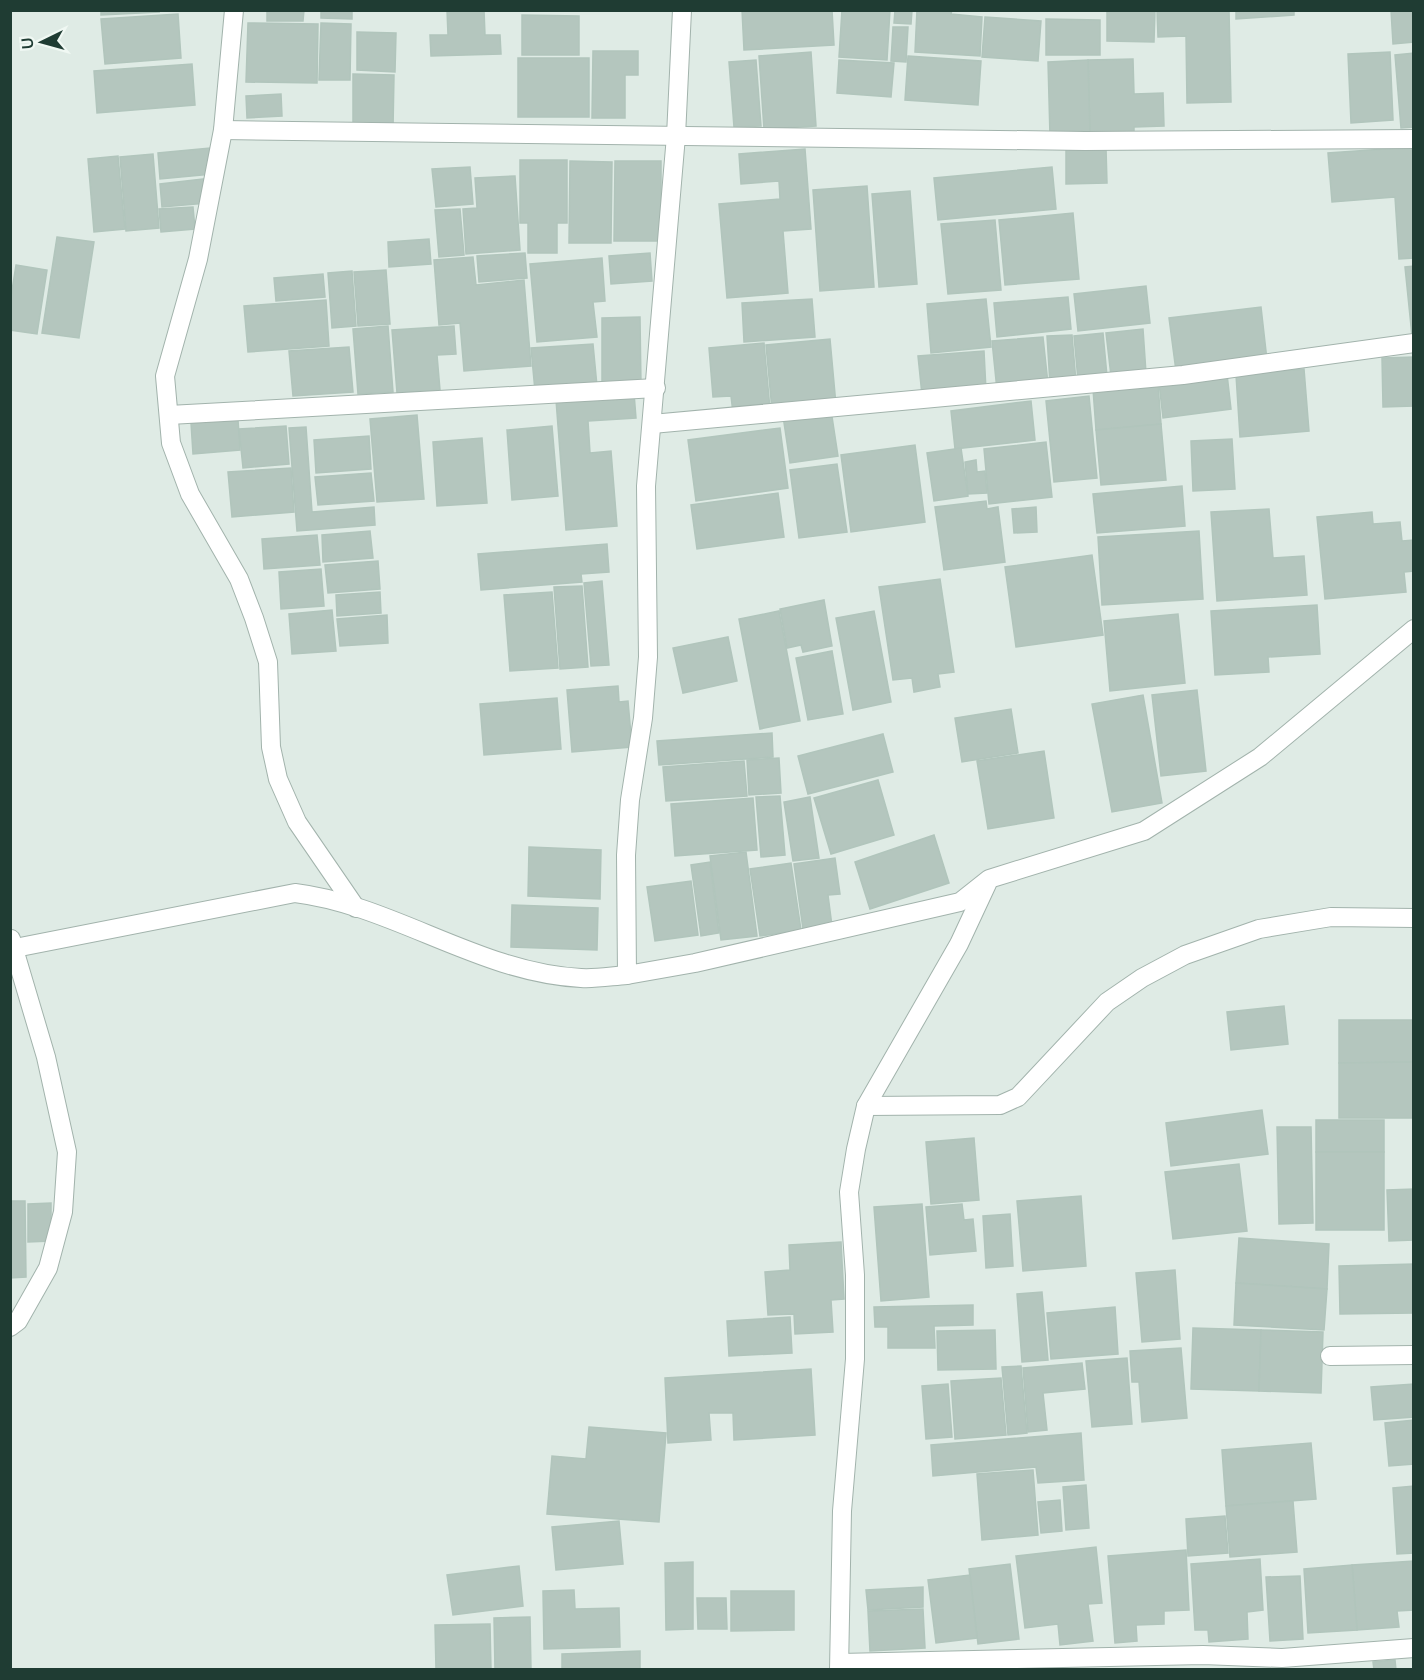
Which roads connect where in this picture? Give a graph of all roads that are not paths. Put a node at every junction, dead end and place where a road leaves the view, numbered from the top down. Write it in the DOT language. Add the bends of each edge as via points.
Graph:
graph roads {
  1 [pos="234,10"];
  2 [pos="682,10"];
  3 [pos="223,130"];
  4 [pos="676,136"];
  5 [pos="1413,139"];
  6 [pos="1413,343"];
  7 [pos="656,388"];
  8 [pos="169,415"];
  9 [pos="652,424"];
  10 [pos="1413,629"];
  11 [pos="989,879"];
  12 [pos="356,908"];
  13 [pos="1413,918"];
  14 [pos="12,945"];
  15 [pos="627,975"];
  16 [pos="866,1106"];
  17 [pos="10,1328"];
  18 [pos="1413,1355"];
  19 [pos="1330,1356"];
  20 [pos="1413,1648"];
  21 [pos="1282,1664"];
  22 [pos="839,1666"];
  1 -- 3 [label="street"];
  2 -- 4 [label="street"];
  3 -- 4 [label="street"];
  3 -- 8 [label="street" via="198,259 165,376"];
  4 -- 5 [label="street" via="1085,141"];
  4 -- 7 [label="street"];
  6 -- 9 [label="street" via="1183,375"];
  7 -- 8 [label="street"];
  7 -- 9 [label="street"];
  8 -- 12 [label="street" via="171,444 190,494 239,579 268,662 271,747 278,779 297,822"];
  9 -- 15 [label="street" via="646,486 648,657 626,855"];
  10 -- 11 [label="street" via="1260,757 1144,831"];
  11 -- 15 [label="street" via="960,902"];
  11 -- 16 [label="street" via="959,944"];
  12 -- 14 [label="street" via="327,897 295,893 81,936"];
  12 -- 15 [label="street" via="502,963 581,978"];
  13 -- 16 [label="street" via="1320,919 1259,929 1185,955 1107,1002 1018,1097 1000,1105"];
  14 -- 17 [label="street" via="46,1057 67,1152 63,1212 48,1268 18,1321"];
  16 -- 22 [label="street" via="849,1192 855,1275 855,1359 842,1511"];
  18 -- 19 [label="street"];
  20 -- 21 [label="street"];
  21 -- 22 [label="street" via="1203,1655"];
}
